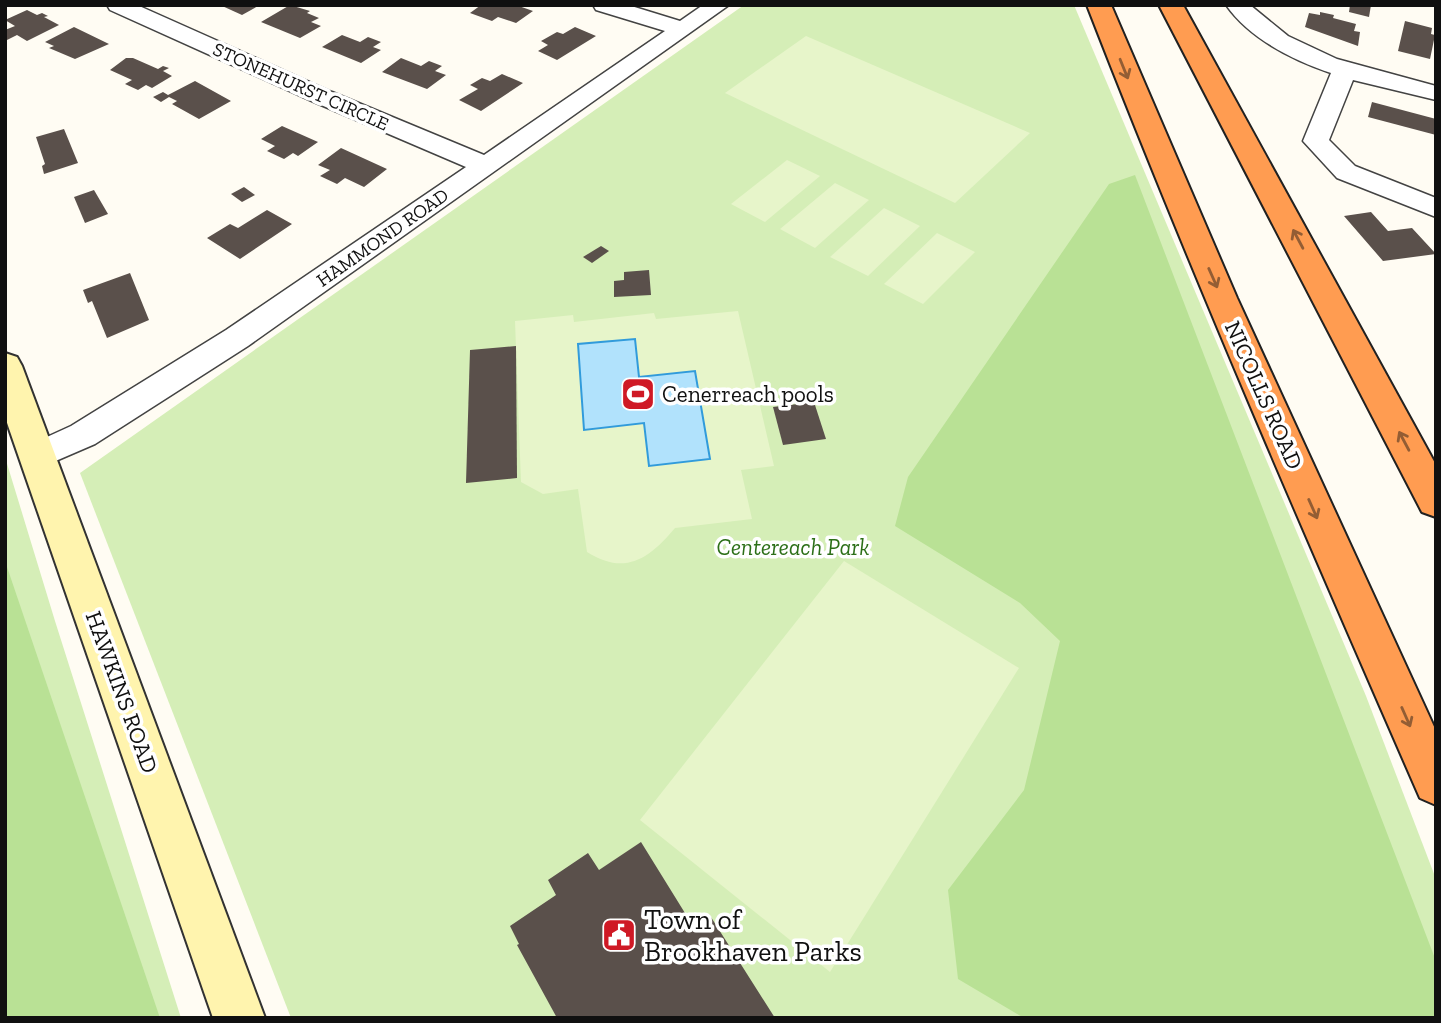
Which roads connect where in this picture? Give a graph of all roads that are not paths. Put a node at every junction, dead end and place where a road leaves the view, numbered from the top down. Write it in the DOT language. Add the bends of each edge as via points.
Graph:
graph roads {
  1 [pos="118,5"];
  2 [pos="604,5"];
  3 [pos="718,5"];
  4 [pos="1099,5"];
  5 [pos="1171,5"];
  6 [pos="1237,5"];
  7 [pos="683,29"];
  8 [pos="1344,71"];
  9 [pos="1436,93"];
  10 [pos="485,165"];
  11 [pos="1436,208"];
  12 [pos="5,366"];
  13 [pos="37,456"];
  14 [pos="1436,501"];
  15 [pos="1436,782"];
  16 [pos="239,1018"];
  1 -- 10 [label="street, STONEHURST CIRCLE"];
  2 -- 7 [label="street"];
  3 -- 7 [label="street, HAMMOND ROAD"];
  4 -- 15 [label="highway, NICOLLS ROAD, one-way" via="1165,169"];
  14 -- 5 [label="highway, one-way"];
  6 -- 8 [label="street" via="1266,34"];
  7 -- 10 [label="street, HAMMOND ROAD"];
  8 -- 9 [label="street"];
  8 -- 11 [label="street" via="1316,141 1346,172"];
  10 -- 13 [label="street, HAMMOND ROAD" via="193,366 83,435"];
  12 -- 13 [label="street, HAWKINS ROAD"];
  13 -- 16 [label="street, HAWKINS ROAD"];
}
